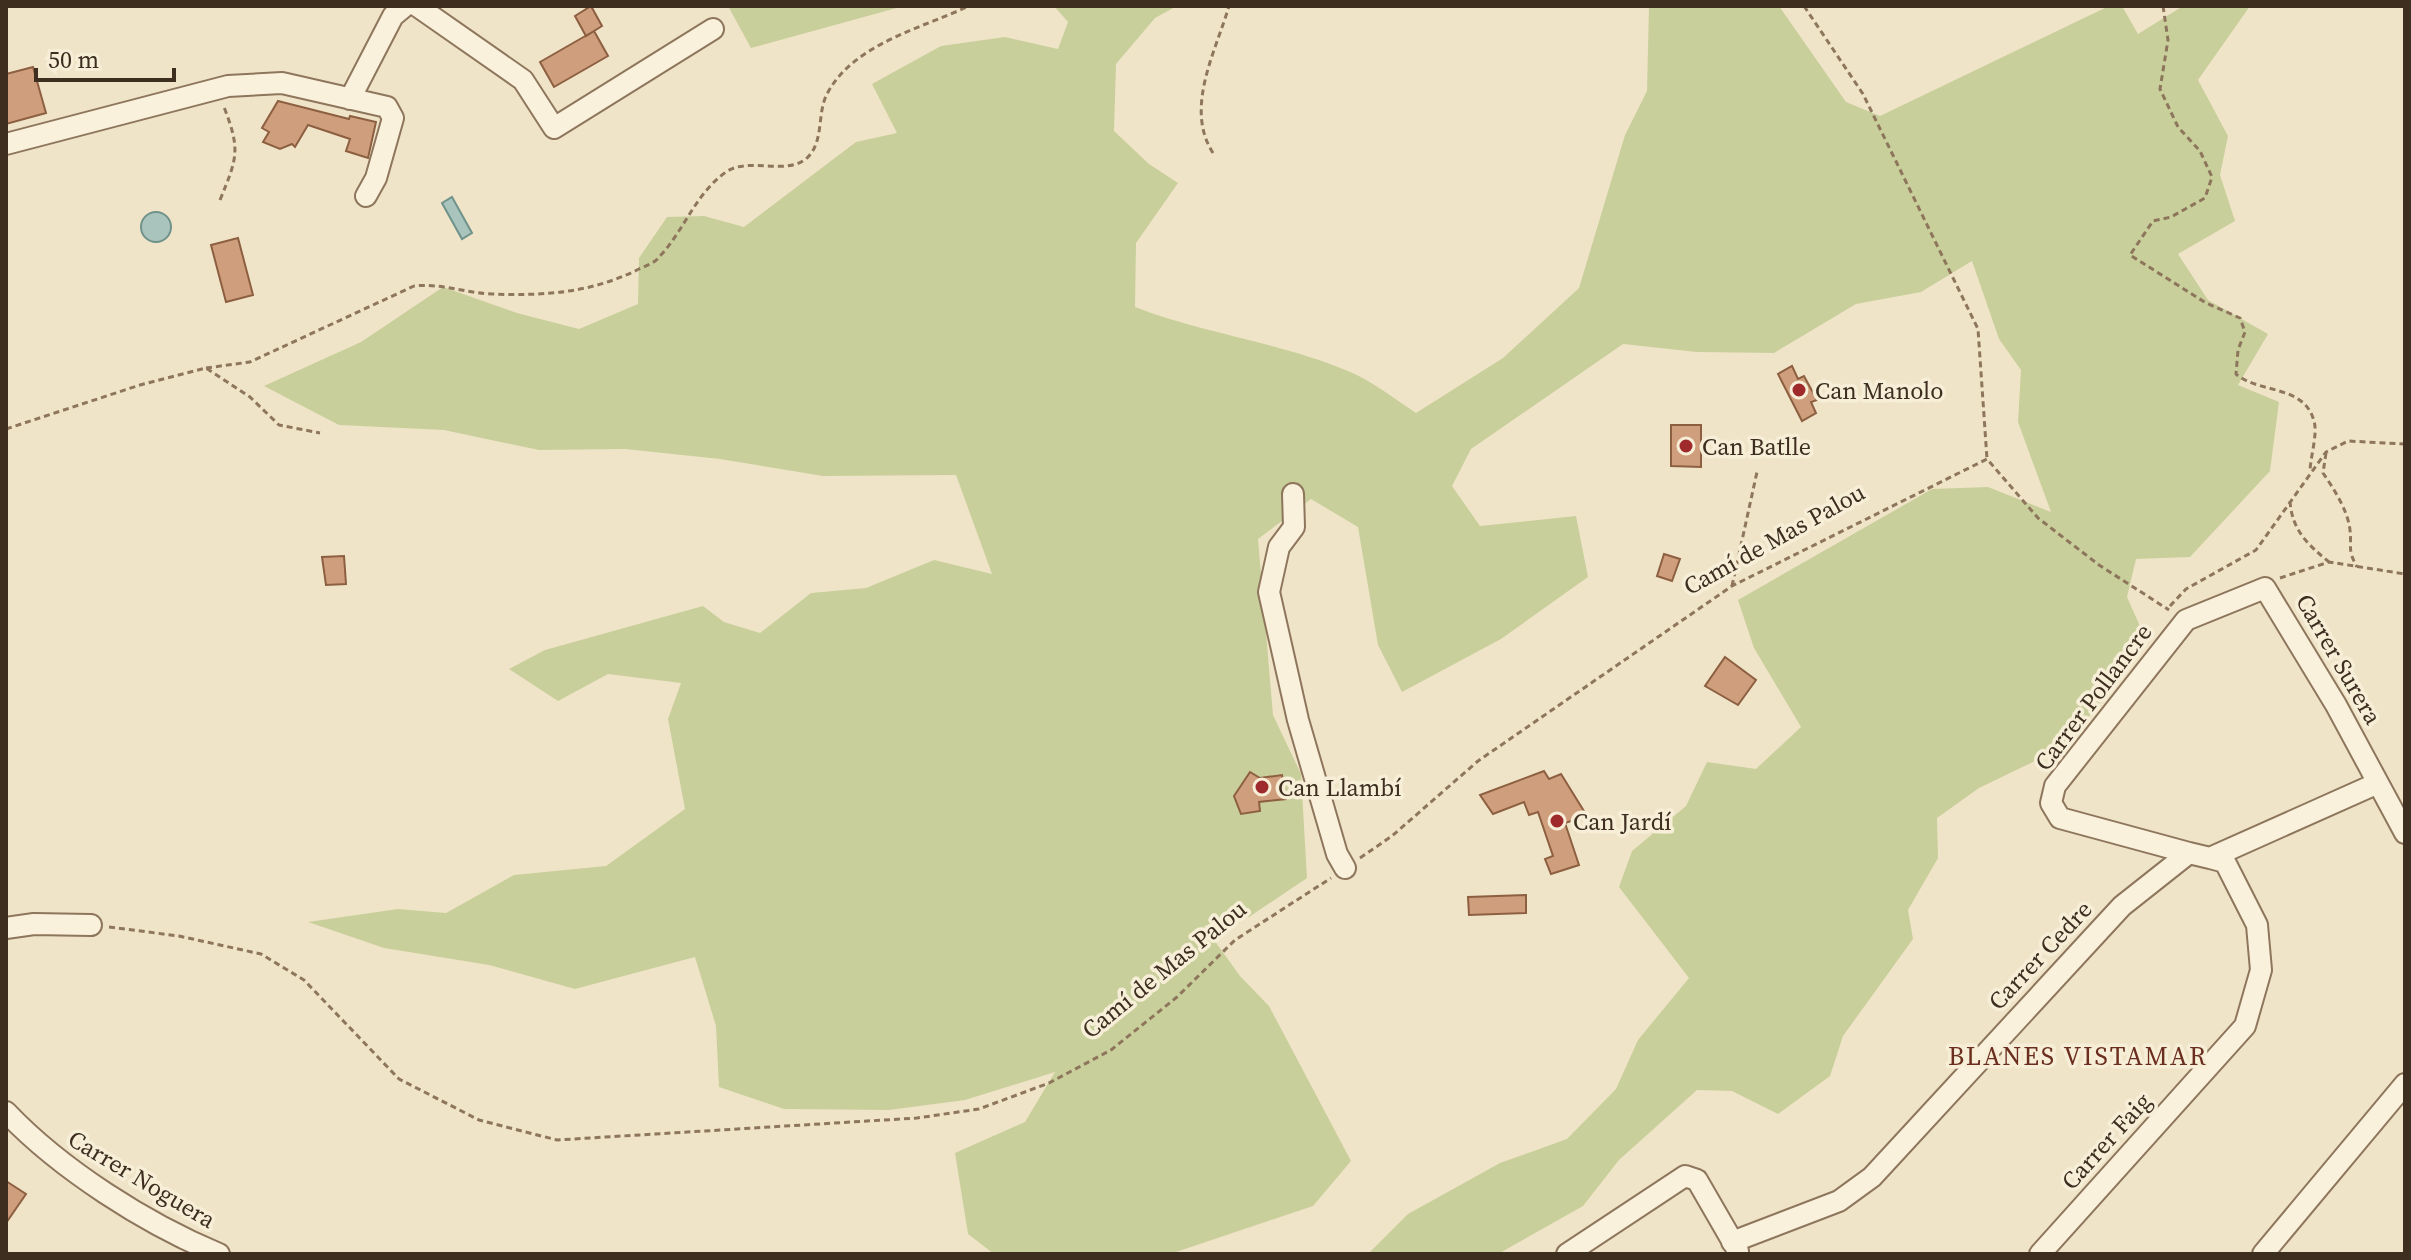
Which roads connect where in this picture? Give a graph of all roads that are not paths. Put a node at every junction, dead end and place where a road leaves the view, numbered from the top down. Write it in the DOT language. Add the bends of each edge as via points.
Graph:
graph roads {
  1 [pos="405,6"];
  2 [pos="417,6"];
  3 [pos="713,29"];
  4 [pos="350,99"];
  5 [pos="6,144"];
  6 [pos="366,196"];
  7 [pos="1293,494"];
  8 [pos="2269,592"];
  9 [pos="2378,783"];
  10 [pos="2405,833"];
  11 [pos="2200,855"];
  12 [pos="1345,868"];
  13 [pos="91,925"];
  14 [pos="6,928"];
  15 [pos="2405,1084"];
  16 [pos="6,1112"];
  17 [pos="1736,1248"];
  18 [pos="219,1254"];
  19 [pos="1567,1254"];
  20 [pos="2040,1254"];
  21 [pos="2263,1254"];
  1 -- 4 [label="street" via="393,16"];
  2 -- 3 [label="street" via="523,80 554,128"];
  4 -- 5 [label="street" via="282,83 217,89"];
  4 -- 6 [label="street" via="387,107 393,118"];
  7 -- 12 [label="street" via="1294,527 1279,547 1269,592 1298,720"];
  8 -- 9 [label="street, Carrer Surera"];
  8 -- 11 [label="street, Carrer Pollancre" via="2177,615 2055,786 2051,803 2060,818"];
  9 -- 10 [label="street, Carrer Surera"];
  9 -- 11 [label="street, Carrer Cedre"];
  11 -- 17 [label="street, Carrer Cedre" via="2122,906 1872,1177 1839,1201"];
  11 -- 20 [label="street, Carrer Faig" via="2225,862 2257,925 2261,970 2245,1026"];
  13 -- 14 [label="street"];
  15 -- 21 [label="street"];
  16 -- 18 [label="street, Carrer Noguera" via="36,1143 88,1181"];
  17 -- 19 [label="street" via="1697,1180 1685,1176"];
}
